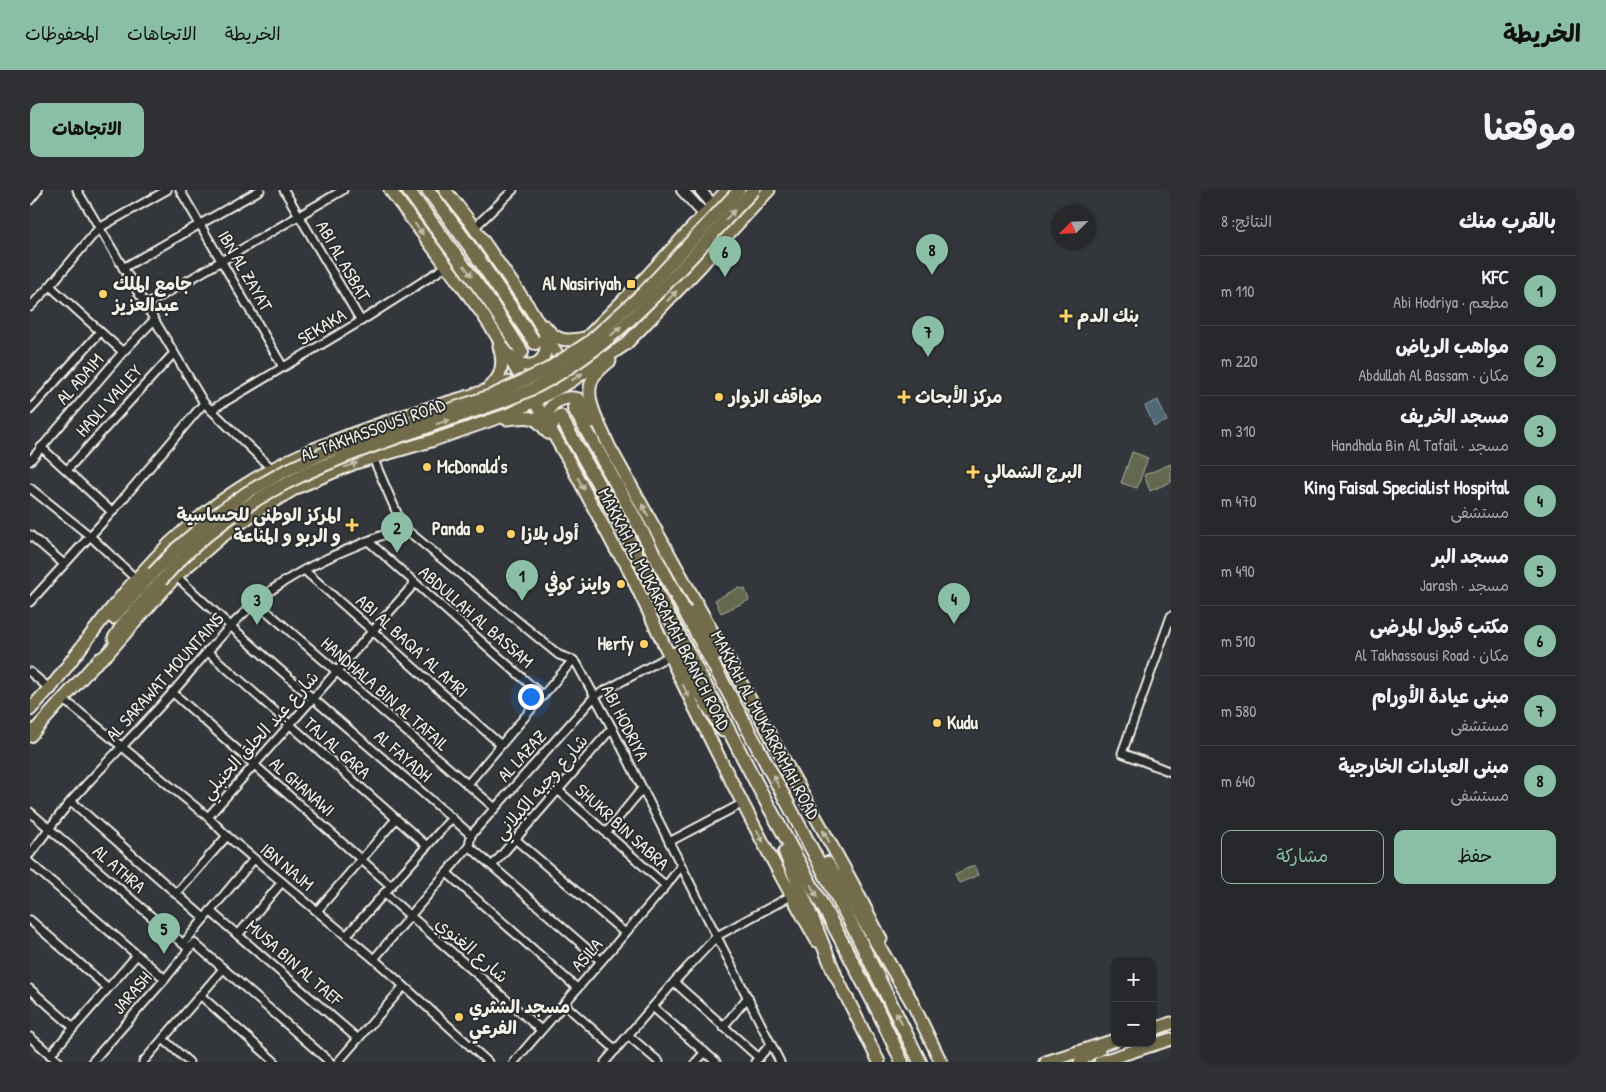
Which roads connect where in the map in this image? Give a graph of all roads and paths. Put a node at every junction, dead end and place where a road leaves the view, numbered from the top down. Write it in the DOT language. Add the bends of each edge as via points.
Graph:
graph roads {
  1 [pos="38,190"];
  2 [pos="77,190"];
  3 [pos="167,190"];
  4 [pos="180,190"];
  5 [pos="260,190"];
  6 [pos="284,190"];
  7 [pos="343,190"];
  8 [pos="390,190"];
  9 [pos="408,190"];
  10 [pos="428,190"];
  11 [pos="445,190"];
  12 [pos="512,190"];
  13 [pos="682,190"];
  14 [pos="700,190"];
  15 [pos="727,190"];
  16 [pos="739,190"];
  17 [pos="754,190"];
  18 [pos="769,190"];
  19 [pos="504,193"];
  20 [pos="30,200"];
  21 [pos="712,205"];
  22 [pos="704,214"];
  23 [pos="299,216"];
  24 [pos="200,224"];
  25 [pos="99,228"];
  26 [pos="474,228"];
  27 [pos="221,261"];
  28 [pos="447,266"];
  29 [pos="123,268"];
  30 [pos="50,286"];
  31 [pos="146,306"];
  32 [pos="30,307"];
  33 [pos="531,310"];
  34 [pos="154,320"];
  35 [pos="361,321"];
  36 [pos="100,332"];
  37 [pos="496,335"];
  38 [pos="586,338"];
  39 [pos="535,342"];
  40 [pos="626,344"];
  41 [pos="123,352"];
  42 [pos="522,352"];
  43 [pos="174,353"];
  44 [pos="559,357"];
  45 [pos="283,367"];
  46 [pos="520,377"];
  47 [pos="479,394"];
  48 [pos="535,401"];
  49 [pos="204,404"];
  50 [pos="574,408"];
  51 [pos="30,410"];
  52 [pos="211,410"];
  53 [pos="560,416"];
  54 [pos="493,419"];
  55 [pos="609,446"];
  56 [pos="41,447"];
  57 [pos="373,458"];
  58 [pos="30,460"];
  59 [pos="570,463"];
  60 [pos="272,468"];
  61 [pos="67,470"];
  62 [pos="30,488"];
  63 [pos="112,512"];
  64 [pos="403,527"];
  65 [pos="657,530"];
  66 [pos="90,536"];
  67 [pos="32,540"];
  68 [pos="368,541"];
  69 [pos="624,562"];
  70 [pos="64,564"];
  71 [pos="304,570"];
  72 [pos="176,576"];
  73 [pos="157,577"];
  74 [pos="136,579"];
  75 [pos="415,583"];
  76 [pos="30,602"];
  77 [pos="256,602"];
  78 [pos="1171,616"];
  79 [pos="230,626"];
  80 [pos="372,631"];
  81 [pos="207,651"];
  82 [pos="669,656"];
  83 [pos="573,660"];
  84 [pos="95,664"];
  85 [pos="30,672"];
  86 [pos="336,672"];
  87 [pos="50,689"];
  88 [pos="172,692"];
  89 [pos="543,696"];
  90 [pos="595,696"];
  91 [pos="314,698"];
  92 [pos="62,700"];
  93 [pos="30,710"];
  94 [pos="289,725"];
  95 [pos="612,728"];
  96 [pos="30,736"];
  97 [pos="754,740"];
  98 [pos="501,745"];
  99 [pos="122,746"];
  100 [pos="254,765"];
  101 [pos="1171,772"];
  102 [pos="467,785"];
  103 [pos="642,789"];
  104 [pos="559,790"];
  105 [pos="761,792"];
  106 [pos="71,801"];
  107 [pos="743,802"];
  108 [pos="787,802"];
  109 [pos="495,808"];
  110 [pos="30,812"];
  111 [pos="208,817"];
  112 [pos="452,818"];
  113 [pos="396,820"];
  114 [pos="50,829"];
  115 [pos="606,834"];
  116 [pos="471,835"];
  117 [pos="227,836"];
  118 [pos="515,839"];
  119 [pos="669,842"];
  120 [pos="427,846"];
  121 [pos="468,846"];
  122 [pos="30,854"];
  123 [pos="254,859"];
  124 [pos="362,860"];
  125 [pos="30,862"];
  126 [pos="492,866"];
  127 [pos="681,866"];
  128 [pos="447,873"];
  129 [pos="282,882"];
  130 [pos="390,885"];
  131 [pos="666,886"];
  132 [pos="384,892"];
  133 [pos="176,894"];
  134 [pos="791,896"];
  135 [pos="210,911"];
  136 [pos="317,911"];
  137 [pos="410,917"];
  138 [pos="204,918"];
  139 [pos="30,920"];
  140 [pos="625,933"];
  141 [pos="238,935"];
  142 [pos="346,936"];
  143 [pos="717,936"];
  144 [pos="185,946"];
  145 [pos="137,955"];
  146 [pos="374,960"];
  147 [pos="601,961"];
  148 [pos="223,969"];
  149 [pos="835,974"];
  150 [pos="165,979"];
  151 [pos="674,982"];
  152 [pos="403,987"];
  153 [pos="108,988"];
  154 [pos="577,988"];
  155 [pos="30,989"];
  156 [pos="200,995"];
  157 [pos="748,997"];
  158 [pos="564,1004"];
  159 [pos="913,1004"];
  160 [pos="654,1008"];
  161 [pos="1169,1024"];
  162 [pos="723,1026"];
  163 [pos="73,1027"];
  164 [pos="1156,1028"];
  165 [pos="541,1030"];
  166 [pos="628,1036"];
  167 [pos="30,1037"];
  168 [pos="163,1039"];
  169 [pos="358,1039"];
  170 [pos="1171,1040"];
  171 [pos="1111,1041"];
  172 [pos="770,1045"];
  173 [pos="1111,1045"];
  174 [pos="616,1050"];
  175 [pos="704,1052"];
  176 [pos="50,1055"];
  177 [pos="757,1060"];
  178 [pos="1119,1061"];
  179 [pos="59,1062"];
  180 [pos="92,1062"];
  181 [pos="143,1062"];
  182 [pos="189,1062"];
  183 [pos="275,1062"];
  184 [pos="330,1062"];
  185 [pos="338,1062"];
  186 [pos="488,1062"];
  187 [pos="514,1062"];
  188 [pos="605,1062"];
  189 [pos="659,1062"];
  190 [pos="696,1062"];
  191 [pos="716,1062"];
  192 [pos="780,1062"];
  193 [pos="879,1062"];
  194 [pos="902,1062"];
  195 [pos="920,1062"];
  196 [pos="937,1062"];
  197 [pos="941,1062"];
  198 [pos="945,1062"];
  199 [pos="1046,1062"];
  200 [pos="1080,1062"];
  201 [pos="1100,1062"];
  1 -- 20 [label="street"];
  2 -- 25 [label="street"];
  3 -- 25 [label="street"];
  4 -- 24 [label="street, IBN AL ZAYAT"];
  5 -- 24 [label="street"];
  6 -- 23 [label="street, ABI AL ASBAT"];
  7 -- 23 [label="street"];
  8 -- 28 [label="main road, MAKKAH AL MUKARRAMAH BRANCH ROAD, one-way"];
  9 -- 42 [label="highway, one-way" via="490,302"];
  10 -- 39 [label="highway"];
  11 -- 26 [label="main road"];
  12 -- 19 [label="street"];
  13 -- 22 [label="street"];
  14 -- 21 [label="street"];
  15 -- 21 [label="main road"];
  16 -- 73 [label="main road, AL TAKHASSOUSI ROAD, bridge" via="643,293 589,342 546,370 495,394 326,452 283,472 215,515 176,549"];
  73 -- 17 [label="main road, AL TAKHASSOUSI ROAD, one-way, bridge" via="226,521 298,477 508,400 570,368 636,313"];
  40 -- 18 [label="main road, one-way"];
  19 -- 26 [label="street"];
  21 -- 22 [label="main road"];
  22 -- 38 [label="main road"];
  23 -- 27 [label="street"];
  23 -- 35 [label="street, ABI AL ASBAT"];
  24 -- 27 [label="street, IBN AL ZAYAT"];
  24 -- 29 [label="street"];
  25 -- 29 [label="street"];
  25 -- 30 [label="street"];
  26 -- 33 [label="main road"];
  27 -- 31 [label="street"];
  27 -- 45 [label="street, IBN AL ZAYAT"];
  28 -- 35 [label="street, SEKAKA"];
  28 -- 37 [label="main road, MAKKAH AL MUKARRAMAH BRANCH ROAD"];
  29 -- 31 [label="street"];
  30 -- 32 [label="street"];
  30 -- 36 [label="street"];
  31 -- 34 [label="street"];
  33 -- 37 [label="main road" via="546,344 543,359 522,366"];
  33 -- 38 [label="main road" via="560,340"];
  33 -- 44 [label="main road"];
  34 -- 41 [label="street, AL ADAIM"];
  34 -- 43 [label="street"];
  35 -- 45 [label="street, SEKAKA"];
  36 -- 41 [label="street"];
  36 -- 51 [label="street"];
  37 -- 46 [label="main road, MAKKAH AL MUKARRAMAH BRANCH ROAD"];
  37 -- 47 [label="main road" via="501,354 501,374"];
  38 -- 40 [label="main road" via="587,352 594,357"];
  38 -- 44 [label="main road"];
  48 -- 40 [label="main road, one-way"];
  40 -- 55 [label="main road, MAKKAH AL MUKARRAMAH BRANCH ROAD" via="594,376 590,388 591,403"];
  41 -- 56 [label="street, AL ADAIM"];
  43 -- 49 [label="street"];
  43 -- 61 [label="street, HADLI VALLEY"];
  44 -- 46 [label="main road"];
  44 -- 48 [label="main road" via="555,381"];
  45 -- 52 [label="street, SEKAKA"];
  46 -- 47 [label="main road"];
  46 -- 48 [label="main road, MAKKAH AL MUKARRAMAH BRANCH ROAD"];
  47 -- 60 [label="main road" via="329,443"];
  48 -- 54 [label="main road"];
  48 -- 59 [label="main road, MAKKAH AL MUKARRAMAH BRANCH ROAD"];
  49 -- 52 [label="street"];
  49 -- 63 [label="street"];
  50 -- 97 [label="highway, MAKKAH AL MUKARRAMAH ROAD"];
  52 -- 60 [label="street"];
  53 -- 105 [label="highway, MAKKAH AL MUKARRAMAH ROAD"];
  54 -- 57 [label="main road"];
  54 -- 59 [label="main road" via="534,418"];
  55 -- 59 [label="main road" via="578,399 562,398 551,409 549,417 565,446"];
  65 -- 55 [label="main road, MAKKAH AL MUKARRAMAH BRANCH ROAD, one-way"];
  56 -- 58 [label="street, AL ADAIM"];
  56 -- 61 [label="street"];
  57 -- 64 [label="street, ABI HODRIYA"];
  72 -- 57 [label="main road, one-way" via="259,510 298,487"];
  59 -- 69 [label="main road, MAKKAH AL MUKARRAMAH BRANCH ROAD, one-way"];
  60 -- 74 [label="main road" via="200,517"];
  61 -- 63 [label="street"];
  62 -- 66 [label="street"];
  63 -- 66 [label="street"];
  64 -- 68 [label="street, AL SARAWAT MOUNTAINS"];
  64 -- 83 [label="street, ABI HODRIYA" via="559,655"];
  65 -- 97 [label="main road"];
  159 -- 65 [label="main road, MAKKAH AL MUKARRAMAH BRANCH ROAD, one-way" via="853,884"];
  66 -- 70 [label="street"];
  66 -- 74 [label="street"];
  67 -- 70 [label="street"];
  68 -- 71 [label="street, AL SARAWAT MOUNTAINS"];
  68 -- 75 [label="street, ABDULLAH AL BASSAM"];
  69 -- 82 [label="main road, MAKKAH AL MUKARRAMAH BRANCH ROAD"];
  69 -- 105 [label="main road" via="680,662"];
  70 -- 76 [label="street"];
  71 -- 77 [label="street, AL SARAWAT MOUNTAINS"];
  71 -- 80 [label="street, ABI AL BAQA' AL AMRI"];
  72 -- 79 [label="street, AL FAYADH"];
  72 -- 84 [label="main road"];
  73 -- 84 [label="main road, AL TAKHASSOUSI ROAD"];
  73 -- 87 [label="main road, AL TAKHASSOUSI ROAD"];
  74 -- 87 [label="main road"];
  75 -- 80 [label="street, شارع عبد الحلق الحنبلي"];
  75 -- 89 [label="street, ABDULLAH AL BASSAM"];
  77 -- 79 [label="street, AL SARAWAT MOUNTAINS"];
  77 -- 86 [label="street, HANDHALA BIN AL TAFAIL"];
  78 -- 101 [label="street" via="1122,753"];
  79 -- 81 [label="street, AL SARAWAT MOUNTAINS"];
  79 -- 91 [label="street, AL FAYADH"];
  80 -- 86 [label="street, شارع عبد الحلق الحنبلي"];
  80 -- 98 [label="street, ABI AL BAQA' AL AMRI"];
  81 -- 88 [label="street, AL SARAWAT MOUNTAINS"];
  81 -- 94 [label="street, TAJ AL GARA"];
  82 -- 90 [label="street, AL LAZAZ"];
  82 -- 107 [label="main road, MAKKAH AL MUKARRAMAH BRANCH ROAD, one-way"];
  83 -- 89 [label="street"];
  83 -- 90 [label="street, ABI HODRIYA"];
  84 -- 92 [label="main road, AL TAKHASSOUSI ROAD"];
  85 -- 87 [label="street"];
  86 -- 91 [label="street, شارع عبد الحلق الحنبلي"];
  86 -- 102 [label="street, HANDHALA BIN AL TAFAIL"];
  87 -- 93 [label="main road, AL TAKHASSOUSI ROAD"];
  88 -- 99 [label="street, AL SARAWAT MOUNTAINS"];
  88 -- 100 [label="street, AL GHANAWI"];
  89 -- 98 [label="street"];
  90 -- 95 [label="street, ABI HODRIYA"];
  90 -- 109 [label="street, AL LAZAZ"];
  91 -- 94 [label="street, شارع عبد الحلق الحنبلي"];
  91 -- 112 [label="street, AL FAYADH"];
  92 -- 96 [label="main road, AL TAKHASSOUSI ROAD"];
  92 -- 99 [label="street, IBN NAJM"];
  94 -- 100 [label="street, شارع عبد الحلق الحنبلي"];
  94 -- 113 [label="street, TAJ AL GARA"];
  95 -- 103 [label="street, ABI HODRIYA"];
  95 -- 104 [label="street, شارع وجيه الكيلاني"];
  108 -- 97 [label="highway, MAKKAH AL MUKARRAMAH ROAD, one-way"];
  98 -- 102 [label="street"];
  99 -- 106 [label="street, AL SARAWAT MOUNTAINS"];
  99 -- 111 [label="street, IBN NAJM"];
  100 -- 111 [label="street, شارع عبد الحلق الحنبلي"];
  100 -- 124 [label="street, AL GHANAWI"];
  102 -- 109 [label="street, HANDHALA BIN AL TAFAIL"];
  103 -- 115 [label="street"];
  103 -- 119 [label="street, ABI HODRIYA"];
  104 -- 115 [label="street, SHUKR BIN SABRA"];
  104 -- 118 [label="street, شارع وجيه الكيلاني"];
  105 -- 149 [label="highway"];
  105 -- 194 [label="highway, MAKKAH AL MUKARRAMAH ROAD, one-way" via="878,1009"];
  106 -- 114 [label="street, AL SARAWAT MOUNTAINS"];
  106 -- 133 [label="street"];
  107 -- 119 [label="street"];
  107 -- 134 [label="main road, MAKKAH AL MUKARRAMAH BRANCH ROAD, one-way"];
  108 -- 159 [label="highway" via="853,903"];
  195 -- 108 [label="highway, MAKKAH AL MUKARRAMAH ROAD, one-way"];
  109 -- 116 [label="street, AL LAZAZ"];
  110 -- 114 [label="street, AL ATHRA"];
  111 -- 117 [label="street, IBN NAJM"];
  112 -- 116 [label="street, AL FAYADH"];
  112 -- 120 [label="street"];
  113 -- 120 [label="street, TAJ AL GARA"];
  113 -- 124 [label="street"];
  114 -- 122 [label="street, AL SARAWAT MOUNTAINS"];
  114 -- 144 [label="street, AL ATHRA"];
  115 -- 131 [label="street, SHUKR BIN SABRA"];
  116 -- 121 [label="street"];
  117 -- 123 [label="street, IBN NAJM"];
  117 -- 133 [label="street"];
  118 -- 126 [label="street, شارع وجيه الكيلاني"];
  118 -- 140 [label="street"];
  119 -- 127 [label="street, ABI HODRIYA"];
  120 -- 130 [label="street"];
  121 -- 126 [label="street"];
  121 -- 128 [label="street"];
  123 -- 129 [label="street, IBN NAJM"];
  123 -- 135 [label="street"];
  124 -- 130 [label="street, AL GHANAWI"];
  124 -- 136 [label="street"];
  125 -- 145 [label="street"];
  126 -- 147 [label="street"];
  127 -- 131 [label="street, ASILA"];
  127 -- 143 [label="street, ABI HODRIYA"];
  128 -- 137 [label="street"];
  128 -- 154 [label="street"];
  129 -- 136 [label="street, IBN NAJM"];
  129 -- 141 [label="street"];
  130 -- 132 [label="street"];
  131 -- 140 [label="street, ASILA"];
  132 -- 137 [label="street, شارع الغنوي"];
  132 -- 142 [label="street"];
  133 -- 138 [label="street"];
  134 -- 143 [label="street"];
  134 -- 149 [label="main road, MAKKAH AL MUKARRAMAH BRANCH ROAD"];
  135 -- 138 [label="street"];
  135 -- 141 [label="street, MUSA BIN AL TAEF"];
  136 -- 142 [label="street, IBN NAJM"];
  137 -- 146 [label="street"];
  137 -- 165 [label="street, شارع الغنوي"];
  138 -- 144 [label="street"];
  139 -- 153 [label="street"];
  140 -- 147 [label="street, ASILA"];
  141 -- 169 [label="street, MUSA BIN AL TAEF"];
  142 -- 146 [label="street, IBN NAJM"];
  143 -- 151 [label="street"];
  143 -- 157 [label="street, ABI HODRIYA"];
  144 -- 148 [label="street, JARASH" via="194,943"];
  144 -- 150 [label="street, JARASH"];
  145 -- 150 [label="street"];
  145 -- 153 [label="street"];
  146 -- 152 [label="street, IBN NAJM"];
  147 -- 154 [label="street, ASILA"];
  148 -- 156 [label="street"];
  148 -- 184 [label="street"];
  149 -- 193 [label="main road, MAKKAH AL MUKARRAMAH BRANCH ROAD"];
  150 -- 180 [label="street, JARASH"];
  151 -- 160 [label="street"];
  151 -- 162 [label="street"];
  152 -- 169 [label="street"];
  152 -- 186 [label="street, IBN NAJM"];
  153 -- 163 [label="street"];
  154 -- 158 [label="street, ASILA"];
  155 -- 163 [label="street"];
  156 -- 168 [label="street"];
  156 -- 183 [label="street"];
  157 -- 162 [label="street"];
  157 -- 172 [label="street, ABI HODRIYA"];
  158 -- 165 [label="street, ASILA"];
  158 -- 174 [label="street"];
  159 -- 196 [label="main road"];
  159 -- 197 [label="main road"];
  159 -- 198 [label="main road"];
  160 -- 166 [label="street"];
  160 -- 175 [label="street"];
  161 -- 164 [label="main road"];
  162 -- 177 [label="street"];
  163 -- 176 [label="street"];
  165 -- 187 [label="street, ASILA"];
  166 -- 174 [label="street"];
  166 -- 189 [label="street"];
  167 -- 176 [label="street"];
  168 -- 181 [label="street"];
  168 -- 182 [label="street"];
  169 -- 185 [label="street"];
  170 -- 178 [label="main road"];
  170 -- 201 [label="main road"];
  171 -- 199 [label="main road"];
  172 -- 177 [label="street"];
  172 -- 192 [label="street, ABI HODRIYA"];
  173 -- 200 [label="main road" via="1091,1053"];
  174 -- 188 [label="street"];
  175 -- 190 [label="street"];
  175 -- 191 [label="street"];
  176 -- 179 [label="street"];
}
